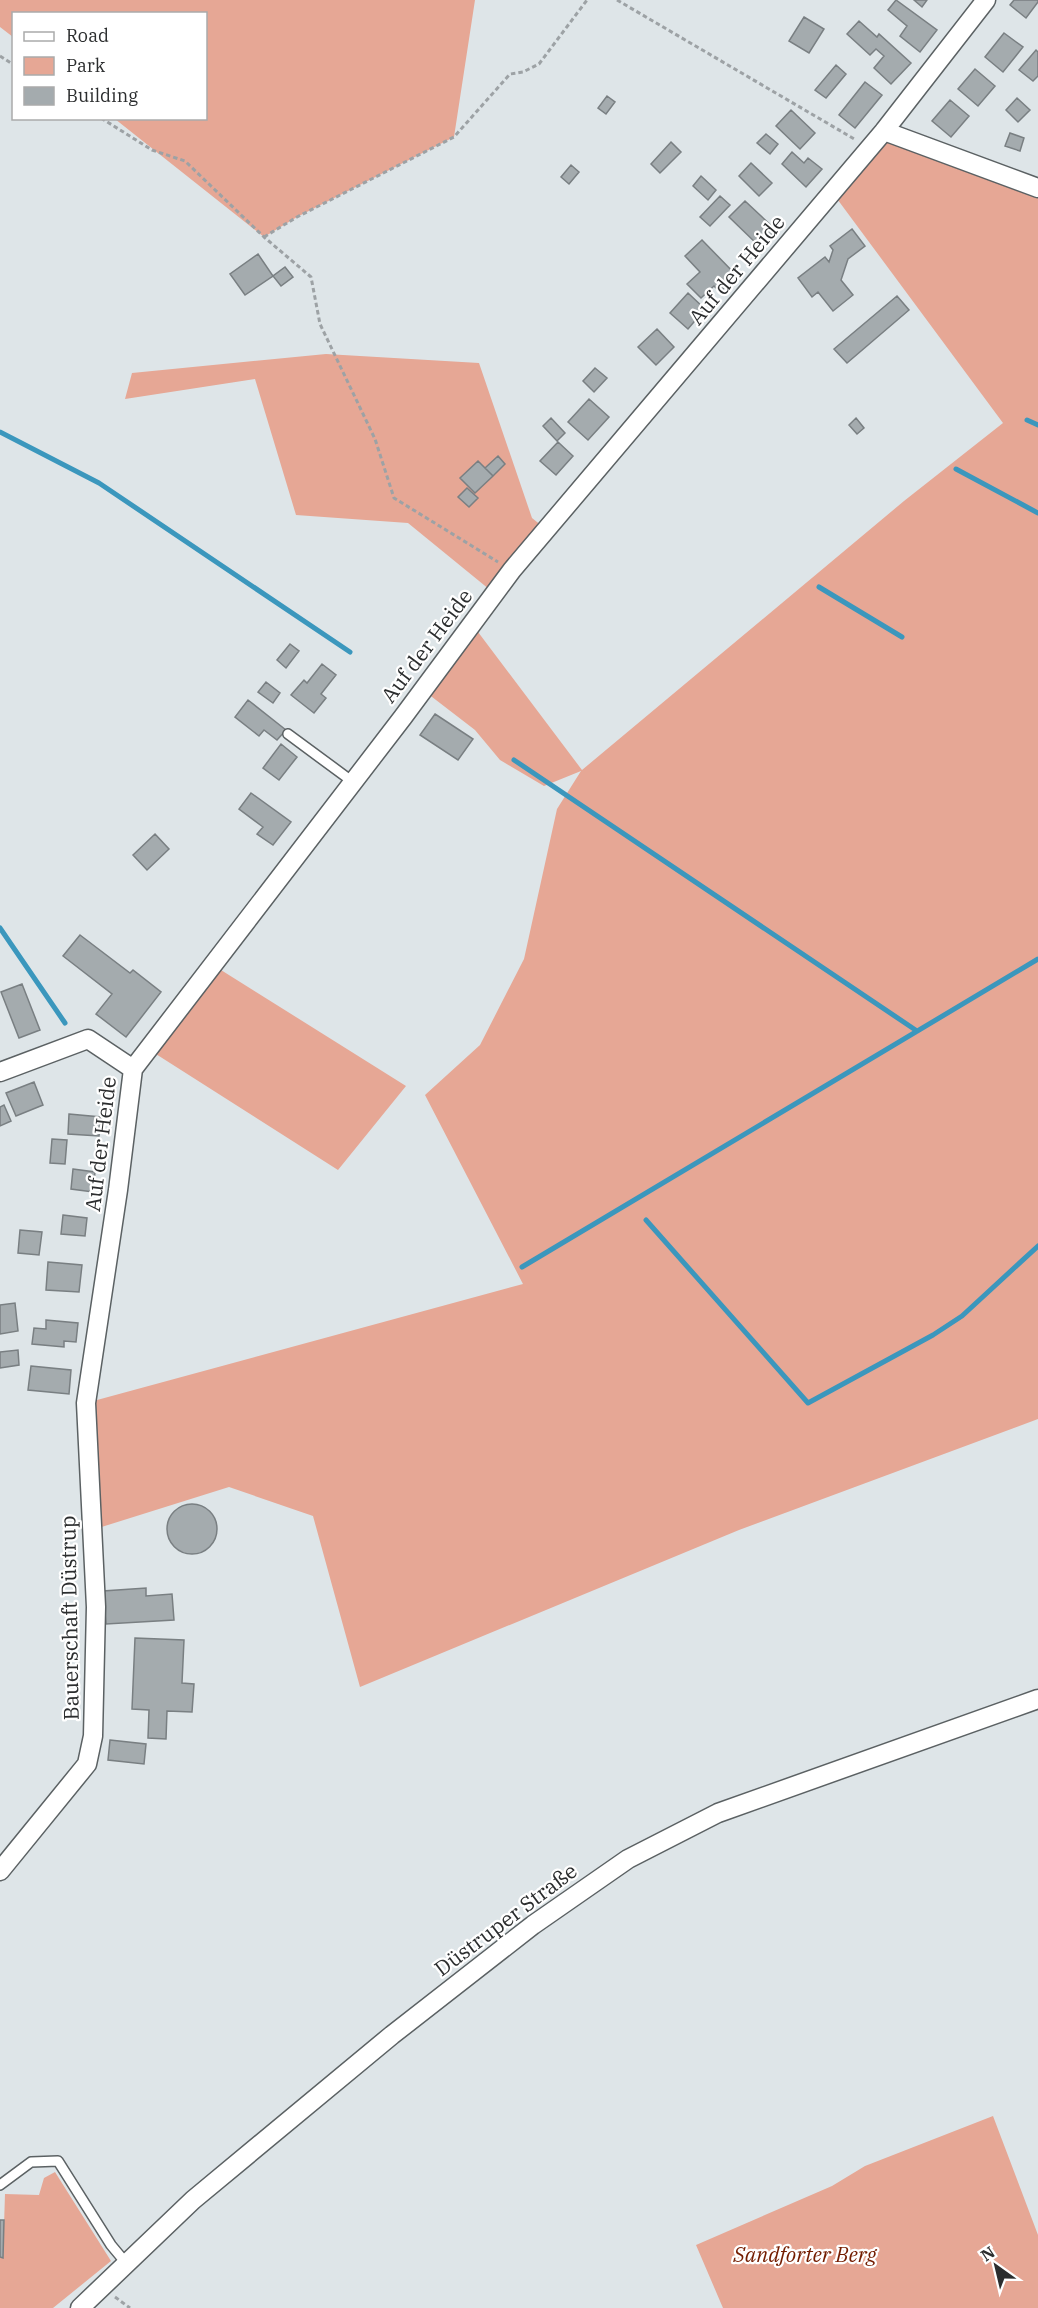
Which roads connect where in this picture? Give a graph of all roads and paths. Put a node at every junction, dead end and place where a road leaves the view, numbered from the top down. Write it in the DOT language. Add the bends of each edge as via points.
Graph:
graph roads {
  1 [pos="587,0"];
  2 [pos="617,0"];
  3 [pos="986,0"];
  4 [pos="104,120"];
  5 [pos="884,131"];
  6 [pos="870,148"];
  7 [pos="1038,188"];
  8 [pos="264,237"];
  9 [pos="512,570"];
  10 [pos="288,734"];
  11 [pos="353,782"];
  12 [pos="133,1069"];
  13 [pos="0,1072"];
  14 [pos="86,1403"];
  15 [pos="1038,1699"];
  16 [pos="0,1871"];
  17 [pos="0,2185"];
  18 [pos="126,2263"];
  19 [pos="80,2308"];
  1 -- 8 [label="path" via="539,64 510,74 454,137"];
  2 -- 6 [label="path"];
  3 -- 5 [label="street, Auf der Heide"];
  4 -- 8 [label="path" via="152,150 185,160"];
  5 -- 6 [label="street, Auf der Heide"];
  5 -- 7 [label="street"];
  6 -- 9 [label="street, Auf der Heide"];
  8 -- 9 [label="path" via="311,277 320,324 375,439 394,498"];
  9 -- 11 [label="street, Auf der Heide"];
  10 -- 11 [label="lane"];
  11 -- 12 [label="street, Auf der Heide"];
  12 -- 13 [label="street" via="88,1038"];
  12 -- 14 [label="street, Auf der Heide"];
  14 -- 16 [label="street, Bauerschaft Düstrup" via="96,1608 93,1736 87,1764"];
  15 -- 18 [label="street, Düstruper Straße" via="718,1813 627,1859 532,1925 392,2036 193,2200"];
  17 -- 18 [label="lane" via="32,2162 58,2161"];
  18 -- 19 [label="street, Düstruper Straße"];
}
